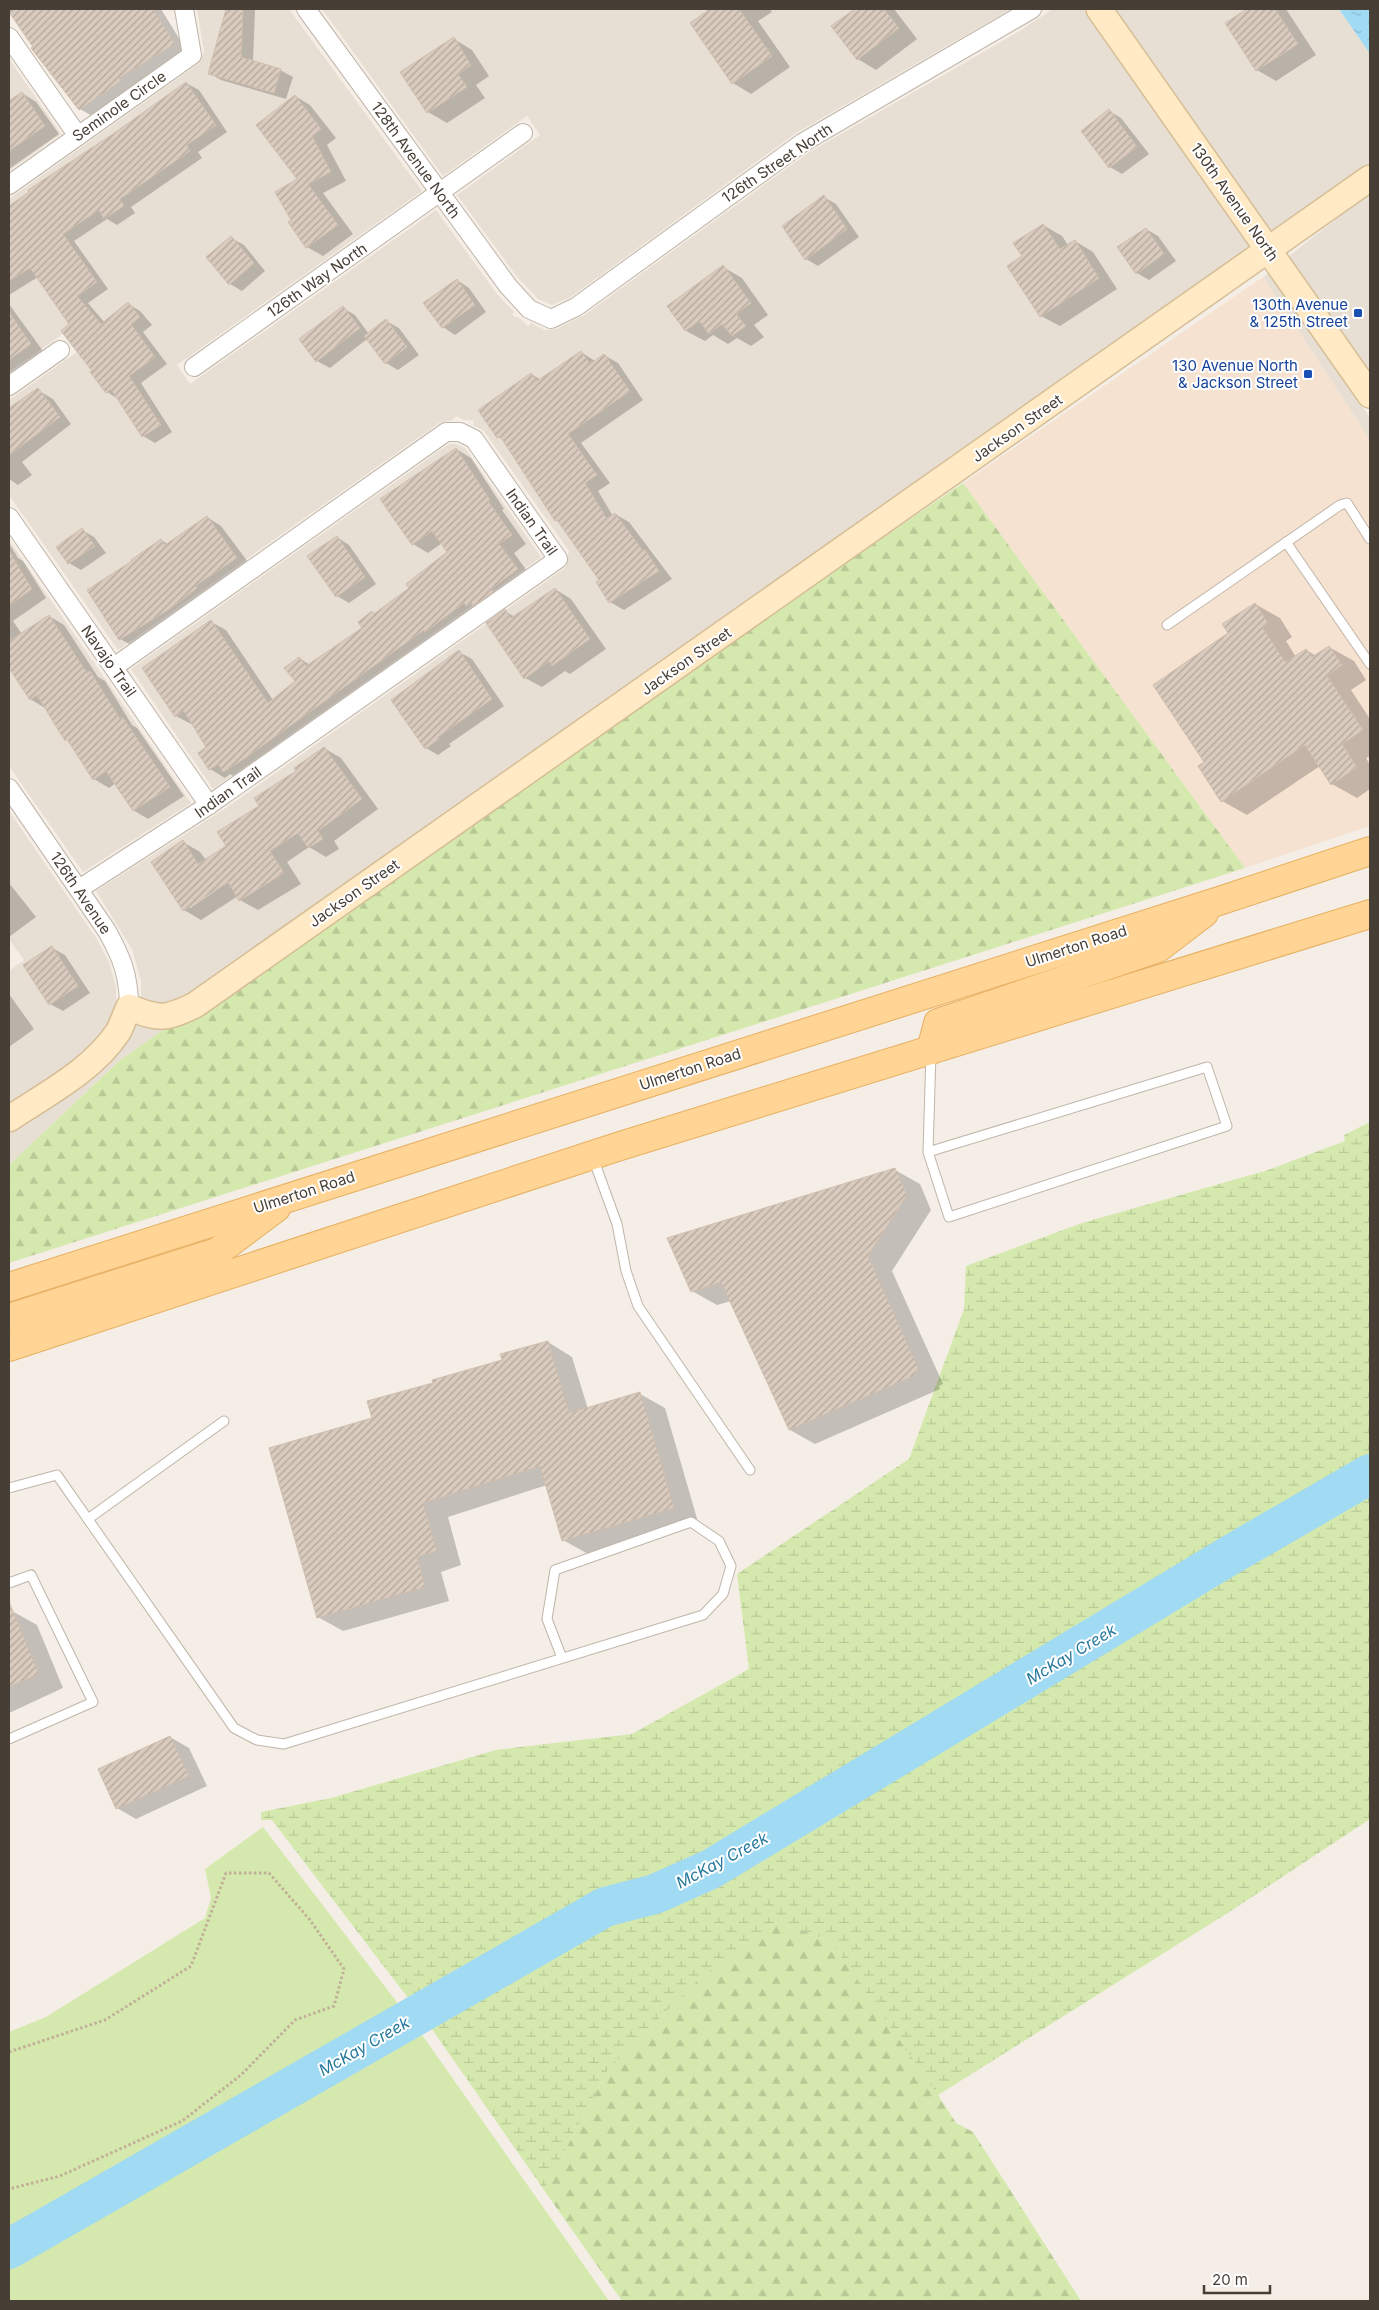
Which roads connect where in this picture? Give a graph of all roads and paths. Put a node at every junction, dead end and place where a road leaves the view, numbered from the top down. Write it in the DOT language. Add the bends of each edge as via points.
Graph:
graph roads {
  1 [pos="184,9"];
  2 [pos="306,9"];
  3 [pos="1032,9"];
  4 [pos="1099,9"];
  5 [pos="9,37"];
  6 [pos="523,133"];
  7 [pos="78,136"];
  8 [pos="1370,178"];
  9 [pos="9,185"];
  10 [pos="440,193"];
  11 [pos="1270,251"];
  12 [pos="529,309"];
  13 [pos="60,350"];
  14 [pos="194,367"];
  15 [pos="9,386"];
  16 [pos="1370,395"];
  17 [pos="9,517"];
  18 [pos="1370,539"];
  19 [pos="1286,542"];
  20 [pos="1168,625"];
  21 [pos="1370,664"];
  22 [pos="114,667"];
  23 [pos="9,788"];
  24 [pos="209,805"];
  25 [pos="1370,851"];
  26 [pos="79,889"];
  27 [pos="1219,901"];
  28 [pos="1370,914"];
  29 [pos="129,1007"];
  30 [pos="931,1050"];
  31 [pos="9,1119"];
  32 [pos="928,1152"];
  33 [pos="592,1155"];
  34 [pos="295,1194"];
  35 [pos="9,1287"];
  36 [pos="9,1318"];
  37 [pos="9,1348"];
  38 [pos="224,1421"];
  39 [pos="750,1470"];
  40 [pos="9,1488"];
  41 [pos="88,1520"];
  42 [pos="9,1583"];
  43 [pos="562,1658"];
  44 [pos="9,1740"];
  45 [pos="9,2052"];
  46 [pos="9,2188"];
  1 -- 7 [label="street, Seminole Circle" via="192,55"];
  2 -- 10 [label="street, 128th Avenue North"];
  3 -- 12 [label="street, 126th Street North" via="802,143 576,307 552,319"];
  4 -- 11 [label="street, 130th Avenue North"];
  5 -- 7 [label="street"];
  6 -- 10 [label="street, 126th Way North"];
  7 -- 9 [label="street, Seminole Circle"];
  8 -- 11 [label="street, Jackson Street"];
  10 -- 12 [label="street, 128th Avenue North" via="508,286"];
  10 -- 14 [label="street, 126th Way North"];
  11 -- 16 [label="street, 130th Avenue North"];
  11 -- 29 [label="street, Jackson Street" via="195,1005 171,1017 147,1015"];
  13 -- 15 [label="street"];
  17 -- 22 [label="street, Navajo Trail"];
  18 -- 19 [label="lane" via="1347,503"];
  19 -- 20 [label="lane"];
  19 -- 21 [label="lane"];
  22 -- 24 [label="street, Navajo Trail"];
  22 -- 24 [label="street, Indian Trail" via="446,432 460,432 474,439 558,558"];
  23 -- 26 [label="street, 126th Avenue"];
  24 -- 26 [label="street, Indian Trail"];
  25 -- 27 [label="main road, Ulmerton Road"];
  26 -- 29 [label="street, 126th Avenue" via="121,956 129,984"];
  27 -- 30 [label="main road" via="1158,948 938,1023"];
  27 -- 34 [label="main road, Ulmerton Road"];
  28 -- 30 [label="main road"];
  29 -- 31 [label="street" via="118,1032 98,1056"];
  30 -- 32 [label="lane"];
  30 -- 33 [label="main road"];
  32 -- 32 [label="lane" via="949,1217 1227,1126 1207,1066"];
  33 -- 37 [label="main road"];
  33 -- 39 [label="lane" via="617,1224 626,1271 638,1306"];
  34 -- 35 [label="main road, Ulmerton Road"];
  34 -- 36 [label="main road" via="217,1252"];
  38 -- 41 [label="lane"];
  40 -- 41 [label="lane" via="57,1475"];
  41 -- 43 [label="lane" via="234,1728 257,1740 284,1744"];
  42 -- 44 [label="lane" via="31,1575 93,1702"];
  43 -- 43 [label="lane" via="703,1615 723,1594 731,1566 719,1541 691,1522 555,1570 547,1619"];
  45 -- 46 [label="path" via="105,2020 191,1966 226,1873 269,1873 310,1920 344,1968 334,2006 295,2020 242,2075 182,2121 60,2176"];
}
